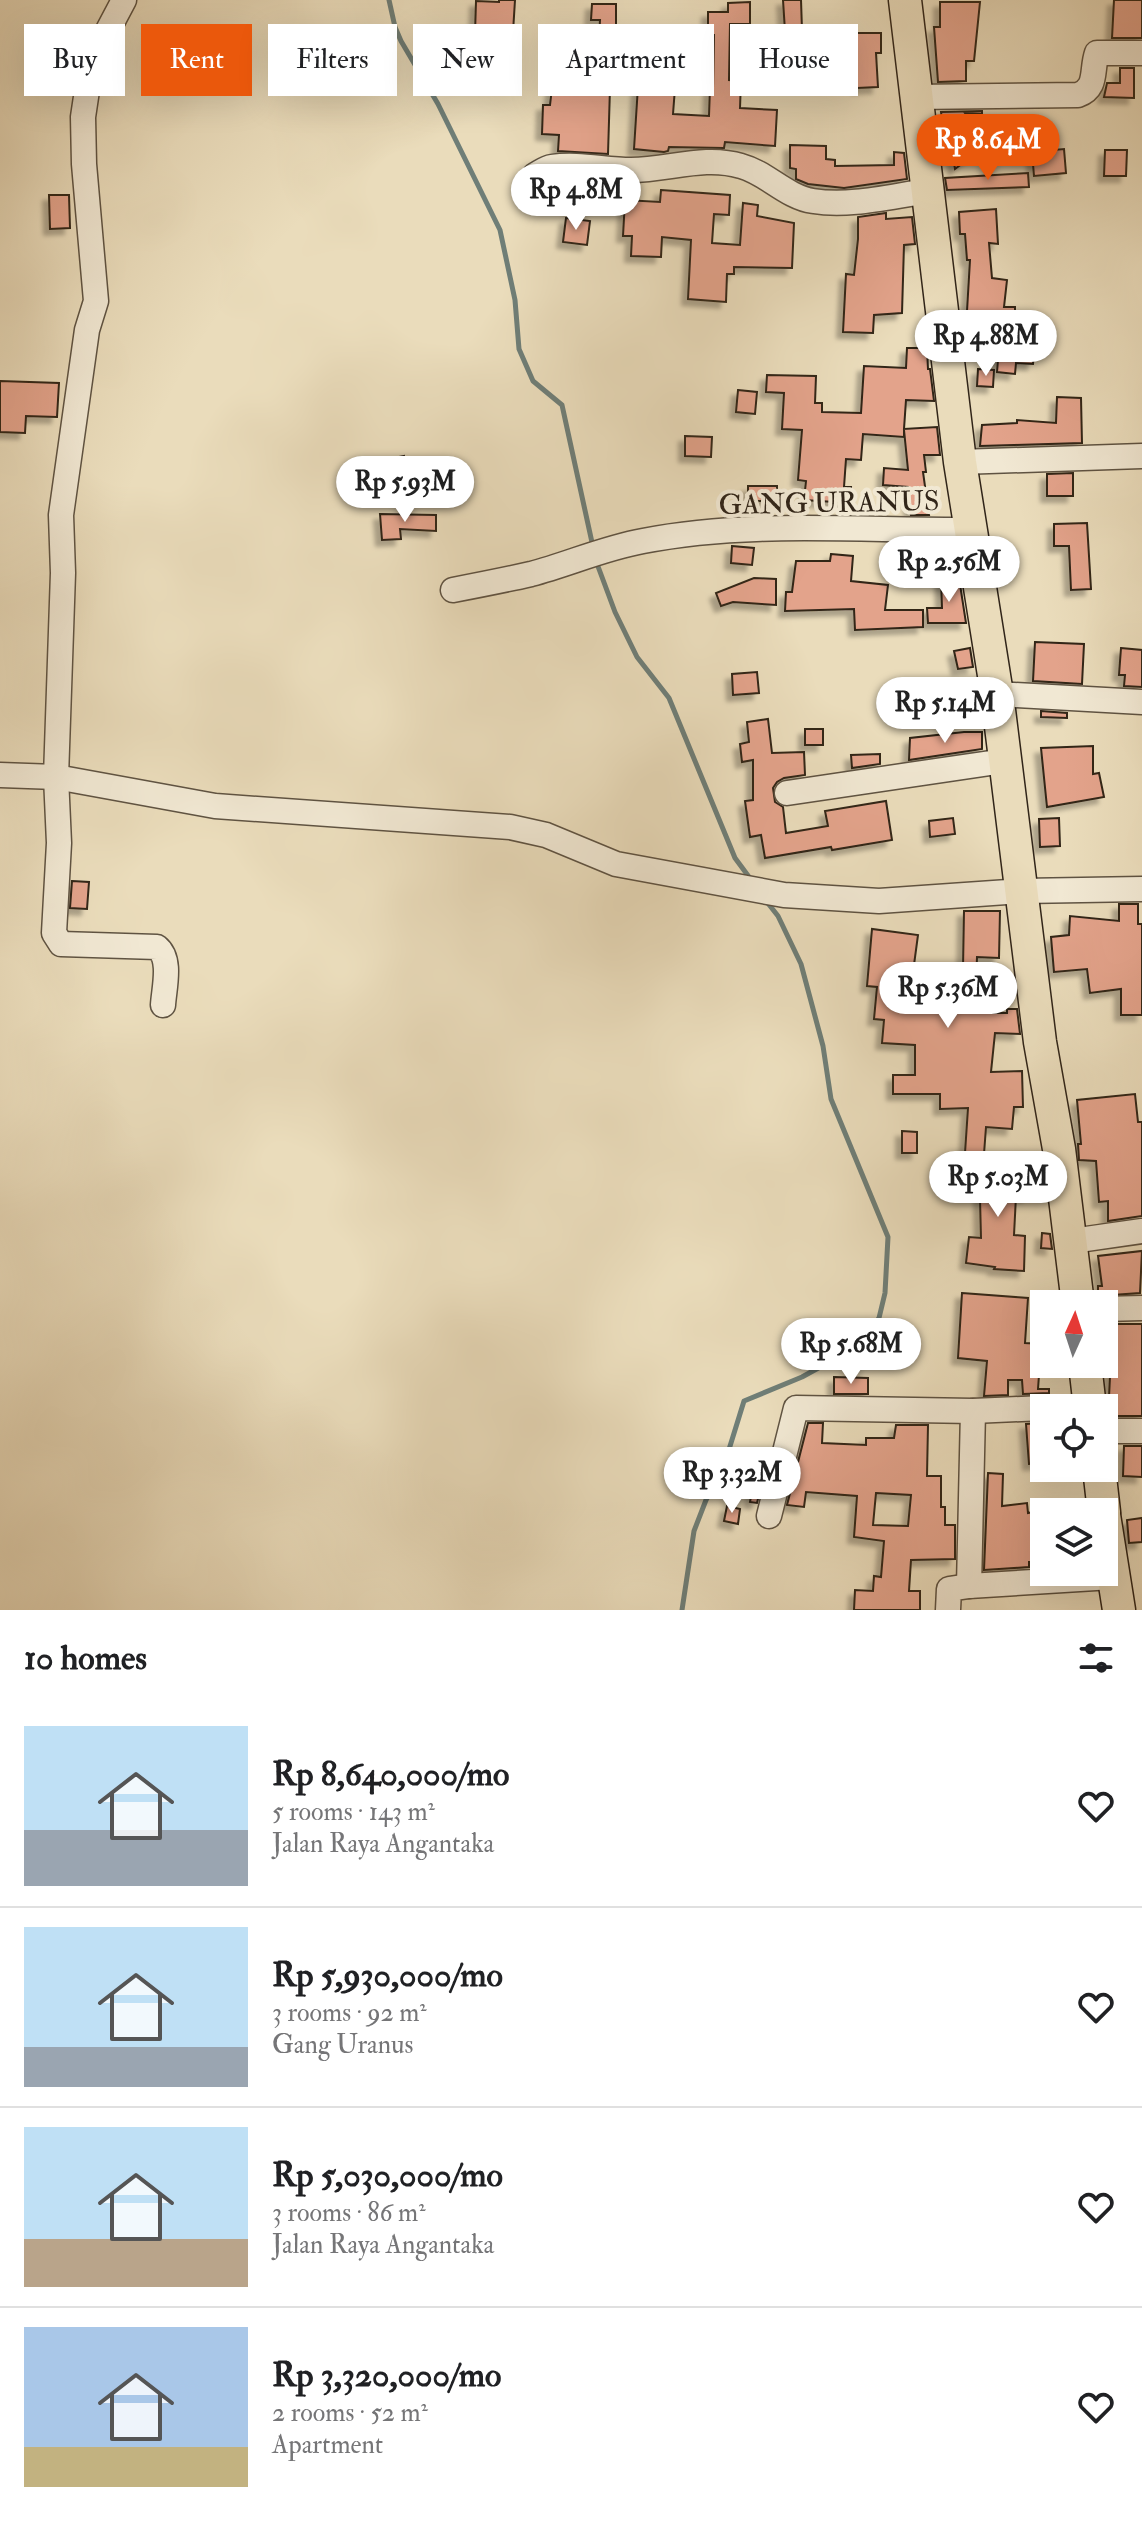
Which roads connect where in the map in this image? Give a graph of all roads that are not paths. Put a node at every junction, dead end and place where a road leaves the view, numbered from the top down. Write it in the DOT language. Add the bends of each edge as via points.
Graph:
graph roads {
  1 [pos="124,0"];
  2 [pos="905,0"];
  3 [pos="1142,53"];
  4 [pos="916,97"];
  5 [pos="535,175"];
  6 [pos="929,191"];
  7 [pos="1142,456"];
  8 [pos="960,462"];
  9 [pos="972,530"];
  10 [pos="453,590"];
  11 [pos="997,694"];
  12 [pos="1142,702"];
  13 [pos="1004,761"];
  14 [pos="0,775"];
  15 [pos="56,777"];
  16 [pos="787,793"];
  17 [pos="1142,889"];
  18 [pos="1022,891"];
  19 [pos="163,1005"];
  20 [pos="1142,1231"];
  21 [pos="1072,1241"];
  22 [pos="1077,1290"];
  23 [pos="1142,1308"];
  24 [pos="1118,1309"];
  25 [pos="1030,1409"];
  26 [pos="973,1411"];
  27 [pos="1118,1431"];
  28 [pos="1142,1431"];
  29 [pos="769,1516"];
  30 [pos="1030,1582"];
  31 [pos="969,1586"];
  32 [pos="1114,1586"];
  33 [pos="948,1610"];
  34 [pos="1119,1610"];
  1 -- 15 [label="street" via="97,51 83,117 96,301 87,330 61,515"];
  2 -- 4 [label="main road"];
  3 -- 4 [label="street" via="1097,53 1092,85 1078,95"];
  4 -- 6 [label="main road"];
  5 -- 6 [label="street" via="566,166 633,170 697,161 745,167 809,200 851,202"];
  6 -- 8 [label="main road"];
  7 -- 8 [label="street"];
  8 -- 9 [label="main road"];
  9 -- 10 [label="street, GANG URANUS" via="803,527 699,534 643,541 532,574"];
  9 -- 11 [label="main road"];
  11 -- 12 [label="street"];
  11 -- 13 [label="main road"];
  13 -- 16 [label="street"];
  13 -- 18 [label="main road"];
  14 -- 15 [label="street"];
  15 -- 18 [label="street" via="215,806 510,827 546,835 616,864 784,895 879,901"];
  15 -- 19 [label="street" via="54,933 61,944 157,947 166,962"];
  17 -- 18 [label="street"];
  18 -- 21 [label="main road"];
  20 -- 21 [label="street"];
  21 -- 22 [label="main road"];
  23 -- 24 [label="street"];
  25 -- 26 [label="street"];
  26 -- 29 [label="street" via="796,1408"];
  26 -- 31 [label="street"];
  27 -- 28 [label="street"];
  30 -- 31 [label="street"];
  31 -- 33 [label="street" via="949,1589"];
  32 -- 34 [label="main road"];
}
